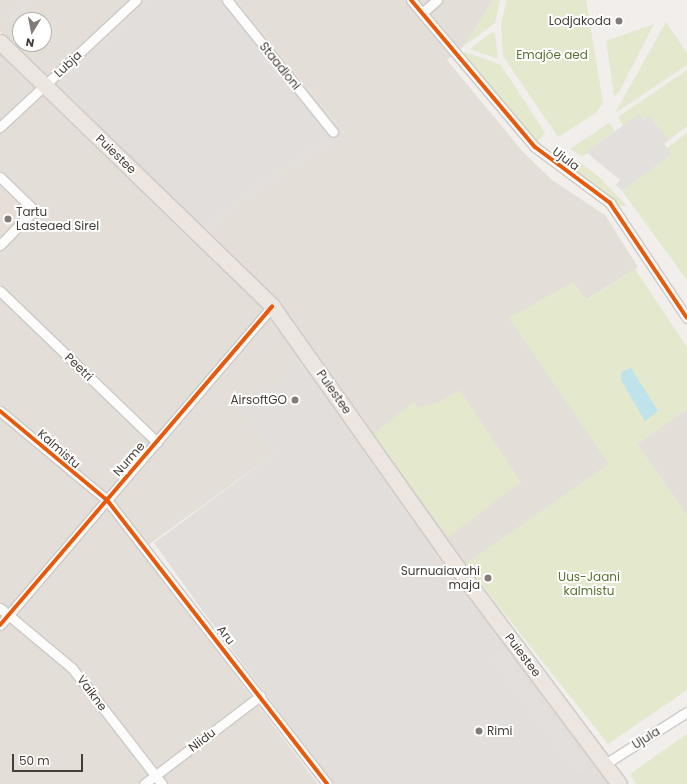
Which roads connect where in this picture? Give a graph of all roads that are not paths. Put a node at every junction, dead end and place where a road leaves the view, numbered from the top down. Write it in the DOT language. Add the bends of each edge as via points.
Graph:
graph roads {
  1 [pos="136,0"];
  2 [pos="227,0"];
  3 [pos="411,0"];
  4 [pos="437,0"];
  5 [pos="422,13"];
  6 [pos="0,42"];
  7 [pos="44,86"];
  8 [pos="0,127"];
  9 [pos="333,132"];
  10 [pos="0,177"];
  11 [pos="0,245"];
  12 [pos="0,291"];
  13 [pos="272,306"];
  14 [pos="687,318"];
  15 [pos="0,411"];
  16 [pos="157,442"];
  17 [pos="107,500"];
  18 [pos="0,608"];
  19 [pos="10,614"];
  20 [pos="0,625"];
  21 [pos="260,696"];
  22 [pos="687,712"];
  23 [pos="605,764"];
  24 [pos="155,776"];
  25 [pos="144,784"];
  26 [pos="162,784"];
  27 [pos="327,784"];
  28 [pos="619,784"];
  1 -- 7 [label="street, Lubja"];
  2 -- 9 [label="street, Staadioni"];
  3 -- 5 [label="street, Ujula"];
  4 -- 5 [label="street"];
  5 -- 14 [label="street, Ujula" via="535,147 610,203"];
  6 -- 7 [label="highway, Puiestee"];
  7 -- 8 [label="street, Lubja"];
  7 -- 13 [label="highway, Puiestee"];
  10 -- 11 [label="street" via="34,210"];
  12 -- 16 [label="street, Peetri"];
  13 -- 16 [label="street, Nurme"];
  13 -- 23 [label="highway, Puiestee" via="456,566"];
  15 -- 17 [label="street, Kalmistu"];
  16 -- 17 [label="street, Nurme"];
  17 -- 19 [label="street, Nurme"];
  17 -- 21 [label="street, Aru"];
  18 -- 19 [label="street, Vaikne"];
  19 -- 20 [label="street, Nurme"];
  19 -- 24 [label="street, Vaikne" via="72,668"];
  21 -- 24 [label="street, Niidu"];
  21 -- 27 [label="street, Aru"];
  22 -- 23 [label="street, Ujula"];
  23 -- 28 [label="highway, Puiestee"];
  24 -- 25 [label="street, Niidu"];
  24 -- 26 [label="street, Vaikne"];
}
